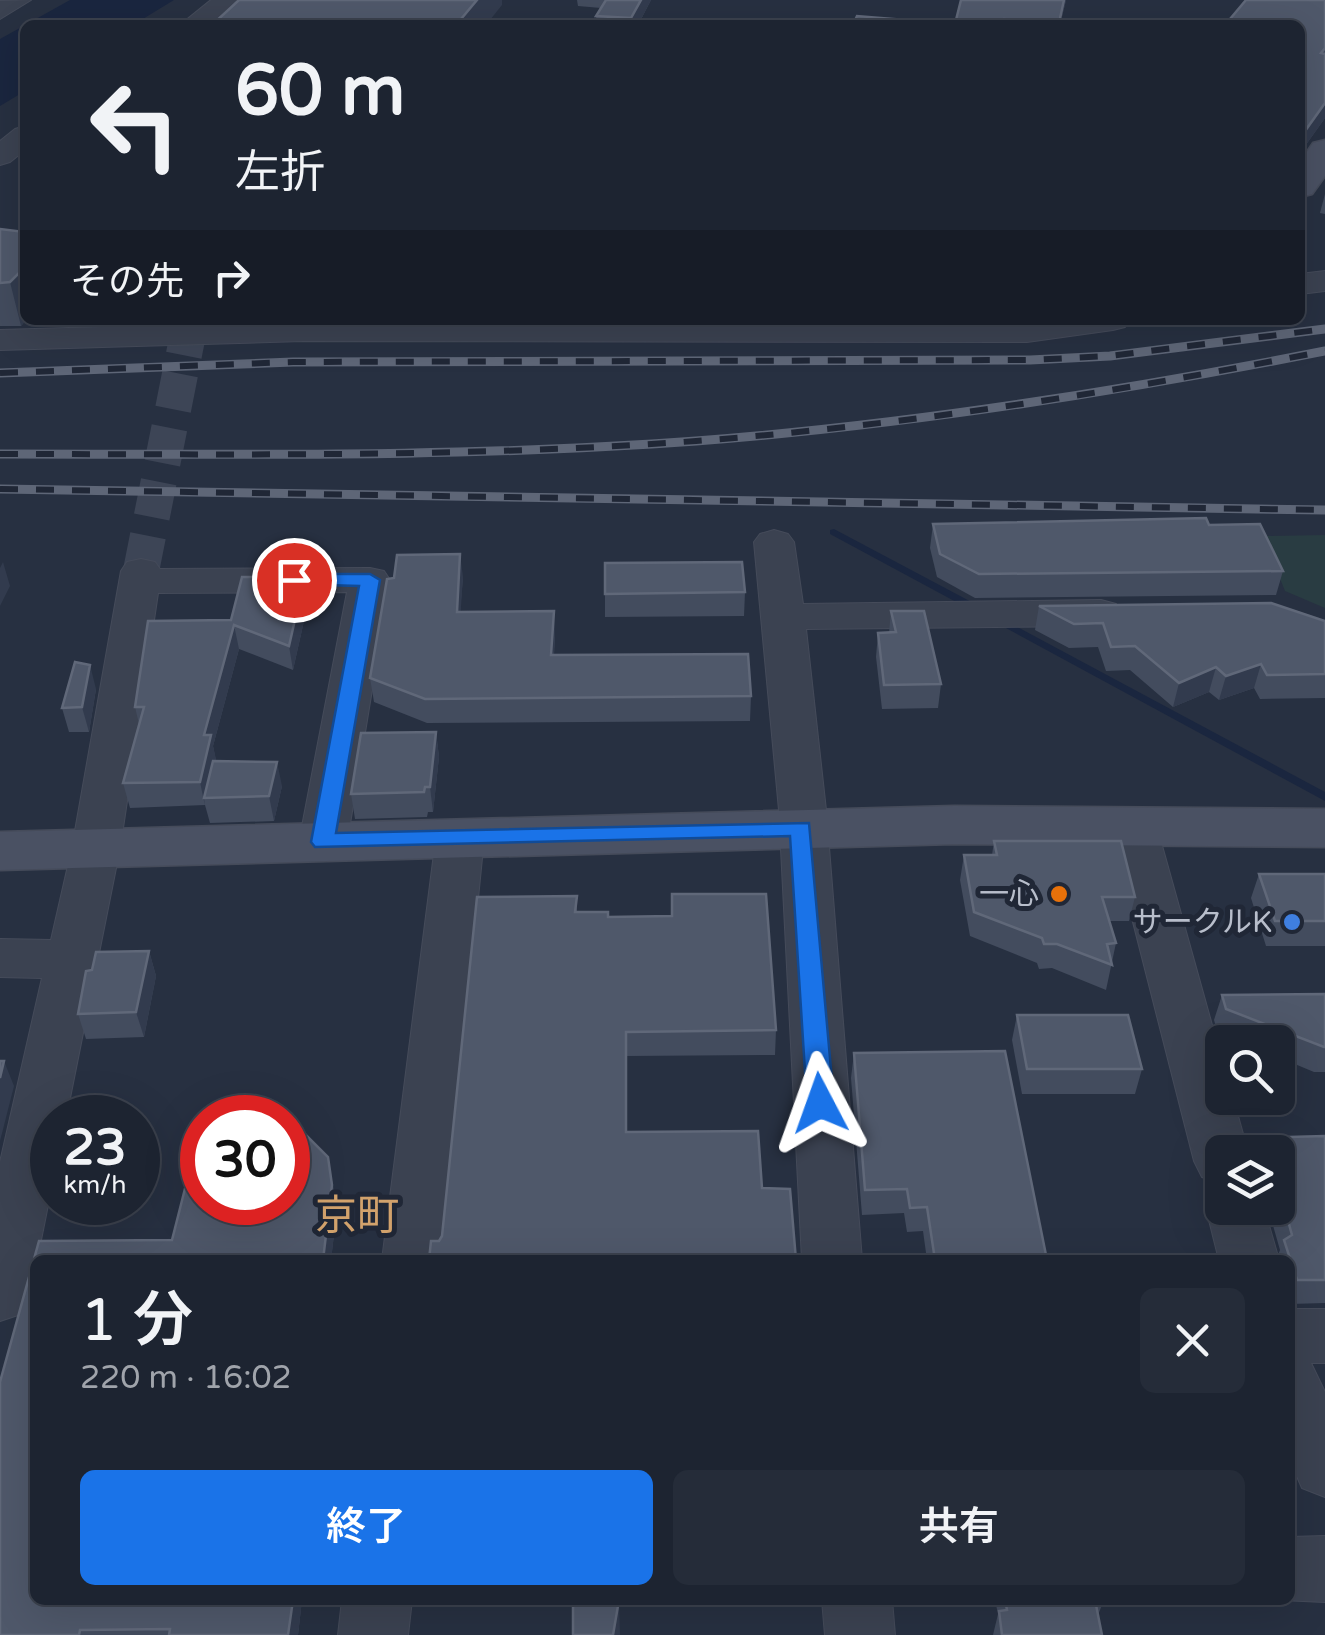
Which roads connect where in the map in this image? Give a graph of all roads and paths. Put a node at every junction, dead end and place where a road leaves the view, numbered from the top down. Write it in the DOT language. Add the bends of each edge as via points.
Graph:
graph roads {
  1 [pos="18,0"];
  2 [pos="227,0"];
  3 [pos="0,11"];
  4 [pos="200,20"];
  5 [pos="20,139"];
  6 [pos="1325,150"];
  7 [pos="0,156"];
  8 [pos="1305,179"];
  9 [pos="647,325"];
  10 [pos="1077,325"];
  11 [pos="961,327"];
  12 [pos="0,340"];
  13 [pos="774,542"];
  14 [pos="1134,612"];
  15 [pos="784,617"];
  16 [pos="1132,824"];
  17 [pos="801,828"];
  18 [pos="1325,828"];
  19 [pos="460,838"];
  20 [pos="323,842"];
  21 [pos="96,848"];
  22 [pos="0,850"];
  23 [pos="0,958"];
  24 [pos="72,960"];
  25 [pos="1215,1135"];
  26 [pos="1240,1225"];
  27 [pos="413,1255"];
  28 [pos="832,1255"];
  29 [pos="1248,1255"];
  30 [pos="0,1294"];
  31 [pos="1295,1336"];
  32 [pos="1325,1336"];
  33 [pos="1295,1396"];
  34 [pos="1325,1466"];
  35 [pos="1325,1569"];
  36 [pos="1295,1570"];
  37 [pos="377,1605"];
  38 [pos="857,1605"];
  39 [pos="374,1635"];
  40 [pos="860,1635"];
  1 -- 3 [label="street"];
  2 -- 4 [label="street"];
  5 -- 7 [label="street"];
  6 -- 8 [label="street"];
  9 -- 11 [label="street" via="772,335"];
  9 -- 12 [label="street"];
  10 -- 11 [label="street" via="1027,332"];
  13 -- 15 [label="street"];
  14 -- 15 [label="street"];
  15 -- 17 [label="street"];
  16 -- 17 [label="street"];
  16 -- 18 [label="street"];
  16 -- 25 [label="street"];
  17 -- 19 [label="street"];
  17 -- 28 [label="street"];
  19 -- 20 [label="street"];
  19 -- 27 [label="street"];
  20 -- 21 [label="street"];
  20 -- 21 [label="street" via="370,580 141,576"];
  21 -- 22 [label="street"];
  21 -- 24 [label="street"];
  23 -- 24 [label="street"];
  24 -- 30 [label="street"];
  26 -- 29 [label="street"];
  31 -- 32 [label="street"];
  33 -- 34 [label="street"];
  35 -- 36 [label="street"];
  37 -- 39 [label="street"];
  38 -- 40 [label="street"];
}
